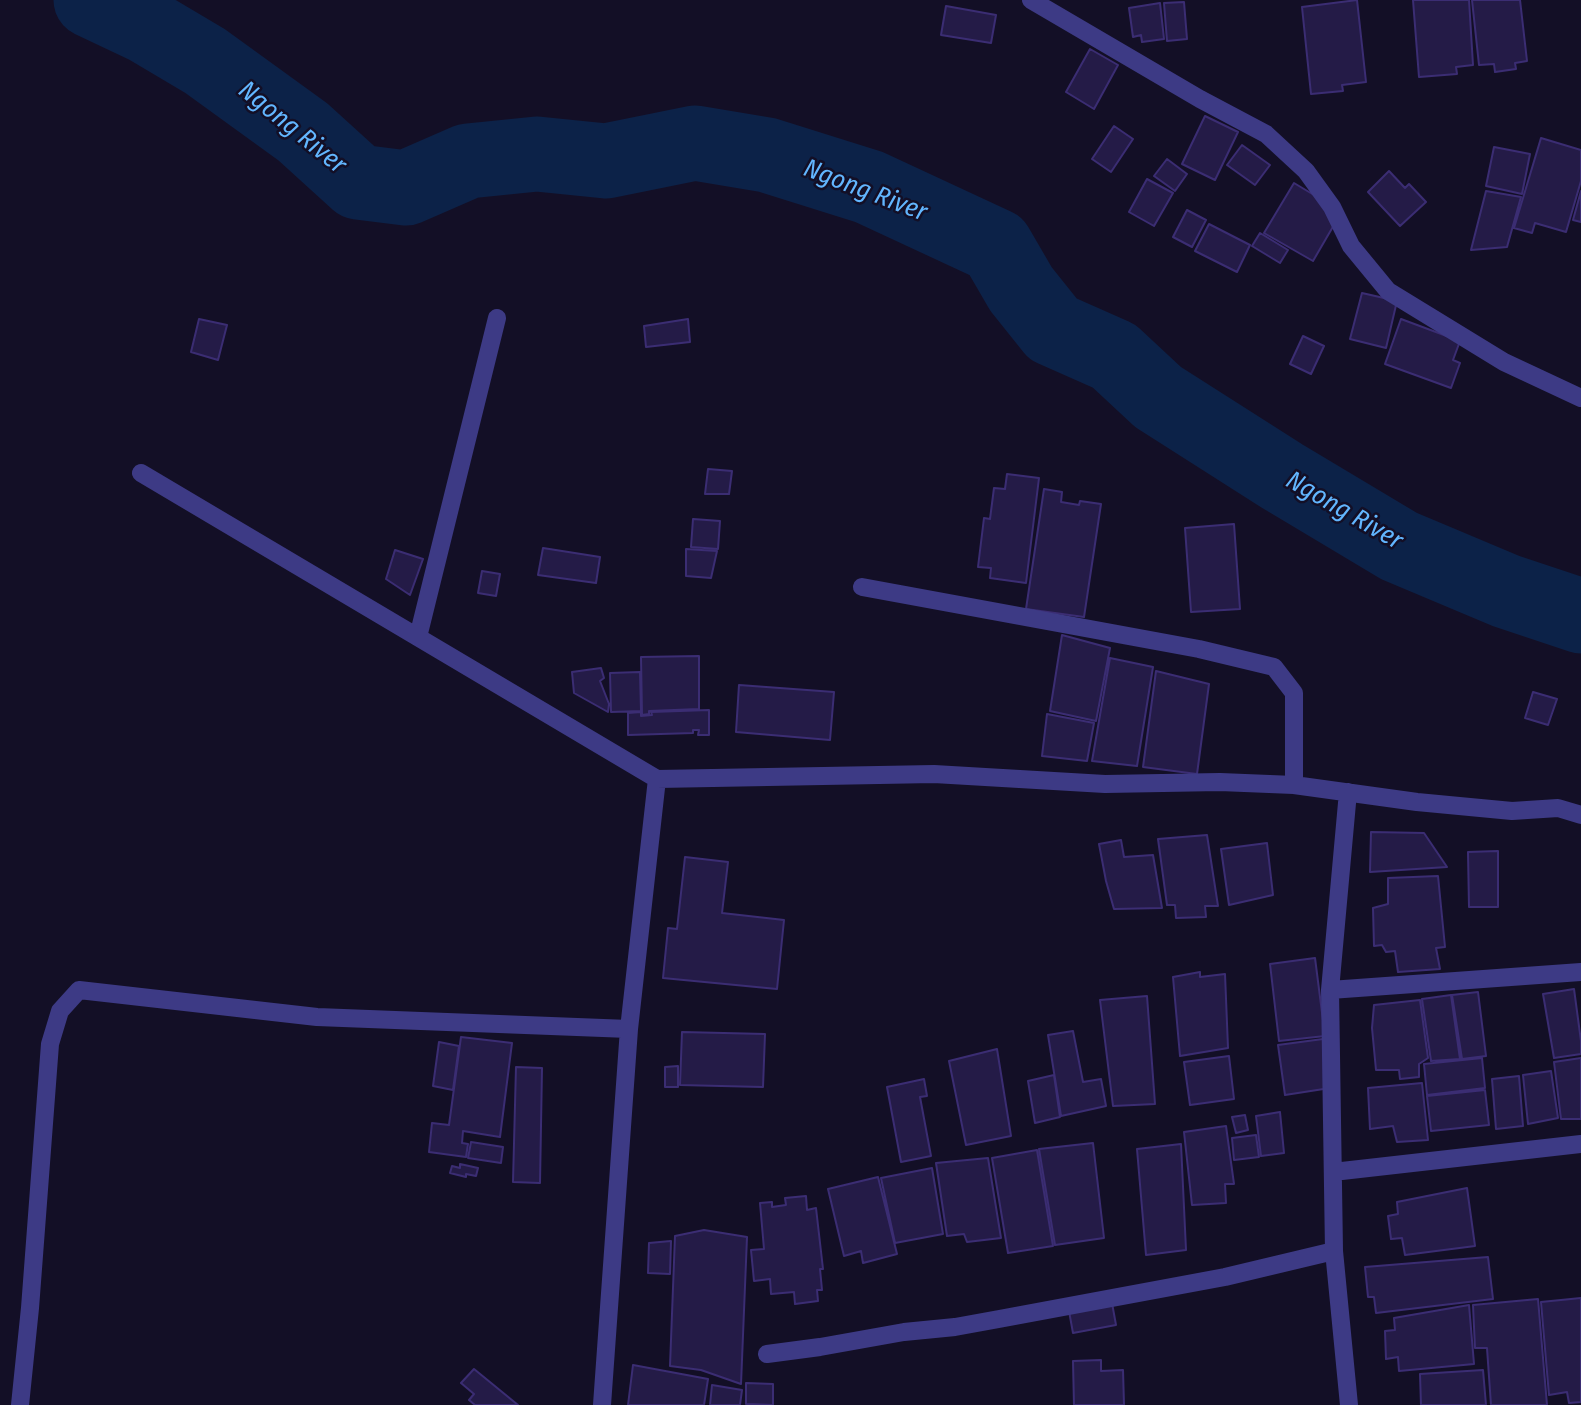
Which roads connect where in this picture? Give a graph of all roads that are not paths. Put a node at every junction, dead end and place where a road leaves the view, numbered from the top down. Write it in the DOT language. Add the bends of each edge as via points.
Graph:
graph roads {
  1 [pos="1031,0"];
  2 [pos="497,318"];
  3 [pos="1581,398"];
  4 [pos="141,473"];
  5 [pos="862,587"];
  6 [pos="418,637"];
  7 [pos="657,779"];
  8 [pos="1294,785"];
  9 [pos="1348,792"];
  10 [pos="1581,815"];
  11 [pos="1581,972"];
  12 [pos="1330,990"];
  13 [pos="629,1029"];
  14 [pos="1581,1143"];
  15 [pos="1333,1172"];
  16 [pos="1334,1251"];
  17 [pos="767,1354"];
  18 [pos="20,1405"];
  19 [pos="602,1405"];
  20 [pos="1349,1405"];
  1 -- 3 [label="street" via="1266,134 1306,171 1332,207 1351,246 1388,291 1504,362"];
  2 -- 6 [label="street"];
  4 -- 6 [label="street"];
  5 -- 8 [label="street" via="1199,649 1273,667 1294,693"];
  6 -- 7 [label="street"];
  7 -- 8 [label="street" via="934,774 1105,785"];
  7 -- 13 [label="street"];
  8 -- 9 [label="street"];
  9 -- 10 [label="street" via="1512,811 1558,808"];
  9 -- 12 [label="street"];
  11 -- 12 [label="street"];
  12 -- 15 [label="street"];
  13 -- 18 [label="street" via="317,1017 79,989 60,1011 50,1044"];
  13 -- 19 [label="street"];
  14 -- 15 [label="street"];
  15 -- 16 [label="street"];
  16 -- 17 [label="street" via="999,1320"];
  16 -- 20 [label="street"];
}
